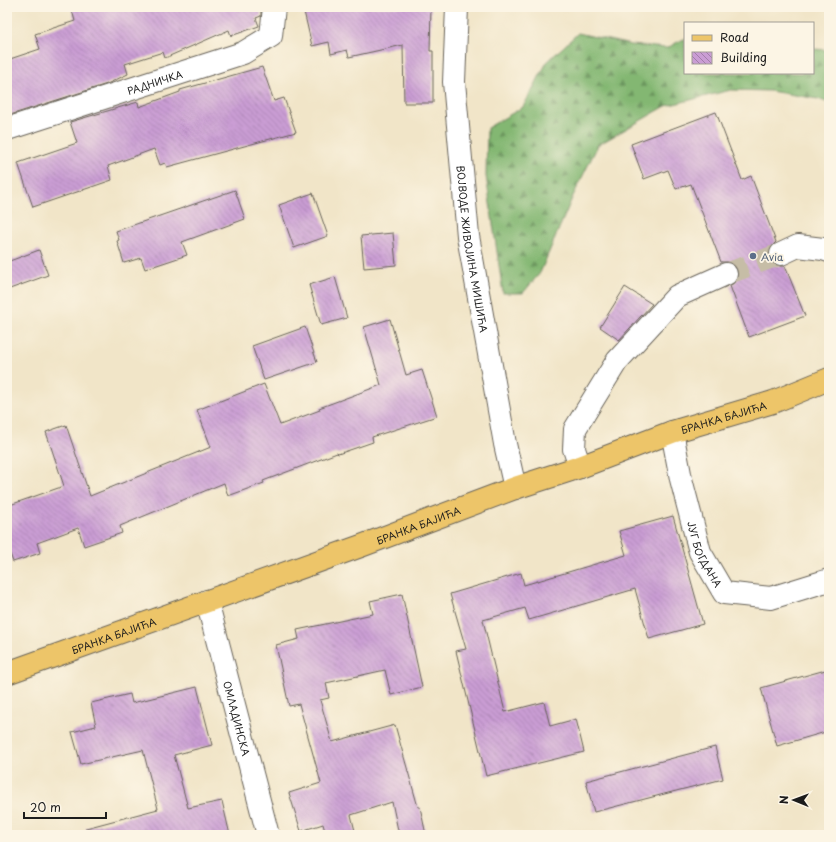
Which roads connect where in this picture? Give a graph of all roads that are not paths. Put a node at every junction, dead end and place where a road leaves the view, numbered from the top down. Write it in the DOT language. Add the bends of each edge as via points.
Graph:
graph roads {
  1 [pos="274,7"];
  2 [pos="457,7"];
  3 [pos="7,129"];
  4 [pos="829,251"];
  5 [pos="781,254"];
  6 [pos="726,274"];
  7 [pos="829,379"];
  8 [pos="672,432"];
  9 [pos="580,467"];
  10 [pos="514,488"];
  11 [pos="829,580"];
  12 [pos="207,601"];
  13 [pos="7,673"];
  14 [pos="268,835"];
  1 -- 3 [label="street, РАДНИЧКА" via="271,36 243,53"];
  2 -- 10 [label="street, ВОЈВОДЕ ЖИВОЈИНА МИШИЋА" via="454,82 468,236"];
  4 -- 5 [label="street" via="823,248 798,246"];
  6 -- 9 [label="street" via="676,296 617,361 576,429 574,449"];
  7 -- 8 [label="main road, БРАНКА БАЈИЋА" via="772,402"];
  8 -- 9 [label="main road, БРАНКА БАЈИЋА"];
  8 -- 11 [label="street, ЈУГ БОГДАНА" via="682,484 700,552 724,593 771,598"];
  9 -- 10 [label="main road, БРАНКА БАЈИЋА"];
  10 -- 12 [label="main road, БРАНКА БАЈИЋА"];
  12 -- 13 [label="main road, БРАНКА БАЈИЋА"];
  12 -- 14 [label="street, ОМЛАДИНСКА"];
}
